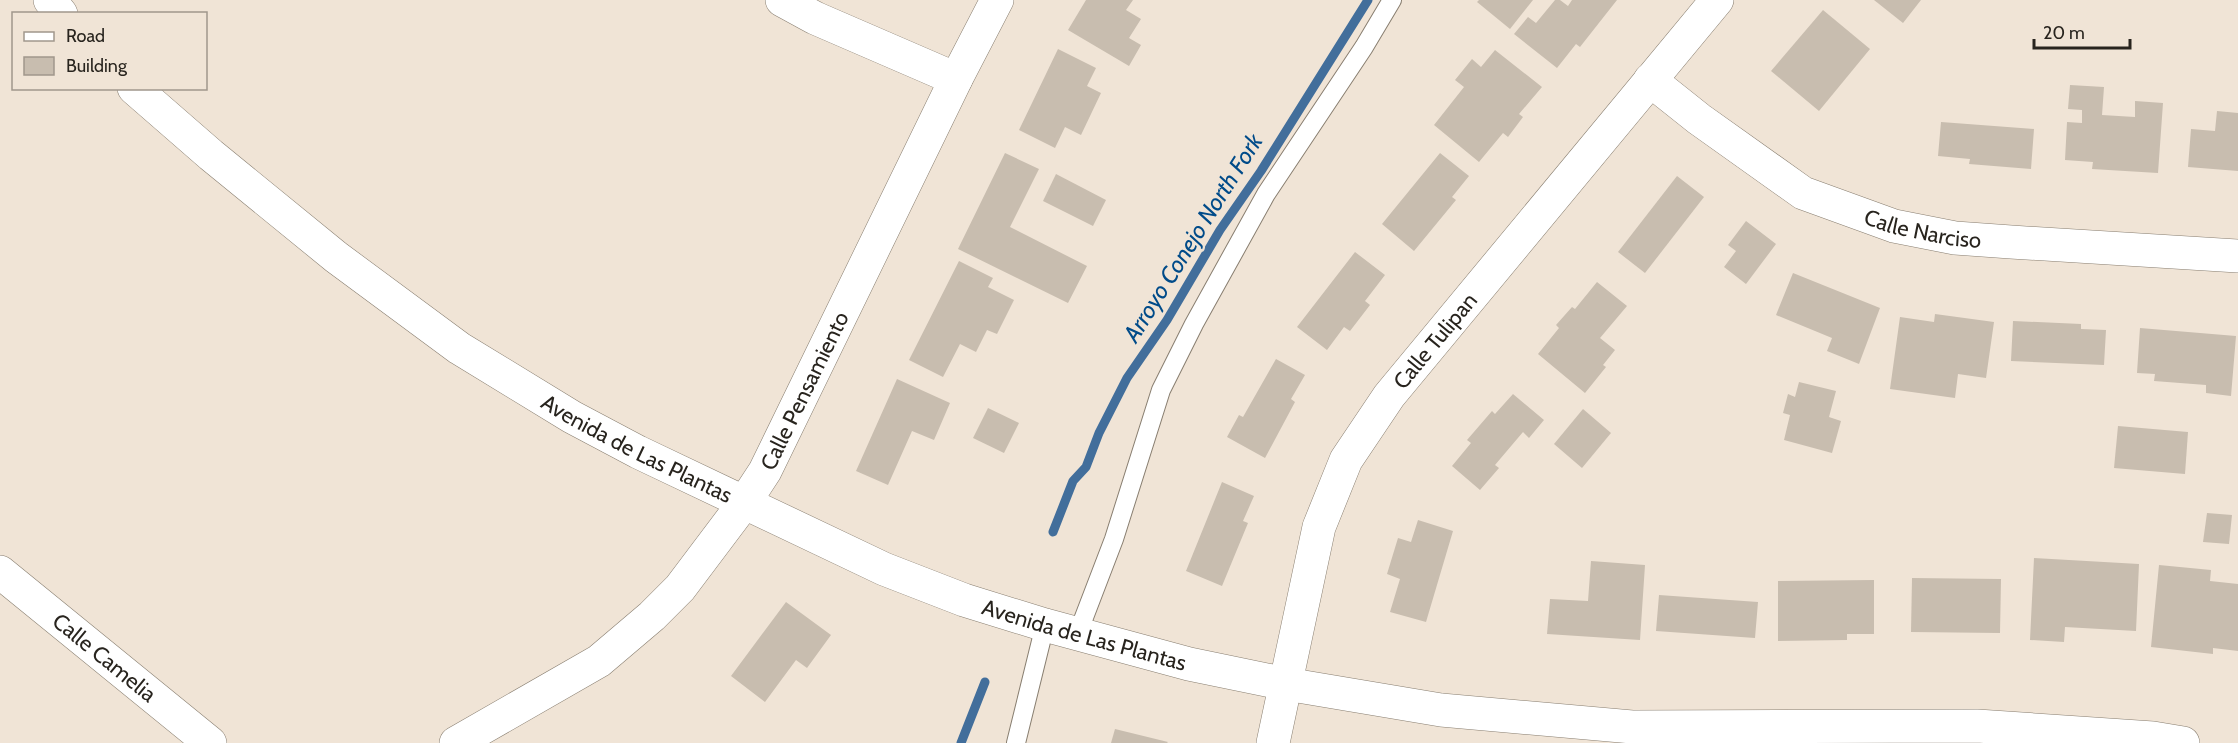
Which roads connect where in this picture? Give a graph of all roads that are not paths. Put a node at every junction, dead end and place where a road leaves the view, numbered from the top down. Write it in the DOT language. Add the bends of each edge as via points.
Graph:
graph roads {
  1 [pos="50,0"];
  2 [pos="782,0"];
  3 [pos="997,0"];
  4 [pos="1392,0"];
  5 [pos="1717,0"];
  6 [pos="59,12"];
  7 [pos="956,79"];
  8 [pos="1650,80"];
  9 [pos="136,90"];
  10 [pos="2238,256"];
  11 [pos="744,503"];
  12 [pos="0,572"];
  13 [pos="1045,625"];
  14 [pos="1078,633"];
  15 [pos="1286,684"];
  16 [pos="210,743"];
  17 [pos="456,743"];
  18 [pos="1016,743"];
  19 [pos="1273,743"];
  20 [pos="2183,743"];
  1 -- 6 [label="street"];
  2 -- 7 [label="street"];
  3 -- 7 [label="street, Calle Pensamiento"];
  4 -- 14 [label="lane" via="1266,194 1161,390 1114,539"];
  5 -- 8 [label="street, Calle Tulipan"];
  7 -- 11 [label="street, Calle Pensamiento" via="765,471"];
  8 -- 10 [label="street, Calle Narciso" via="1803,193 1894,226 2000,242"];
  8 -- 15 [label="street, Calle Tulipan" via="1389,396 1346,460 1318,527"];
  9 -- 11 [label="street, Avenida de Las Plantas" via="336,257 459,348 572,417"];
  11 -- 13 [label="street, Avenida de Las Plantas" via="884,569"];
  11 -- 17 [label="street, Calle Pensamiento" via="680,588 652,616 598,661"];
  12 -- 16 [label="street, Calle Camelia"];
  13 -- 14 [label="street, Avenida de Las Plantas"];
  13 -- 18 [label="lane"];
  14 -- 15 [label="street, Avenida de Las Plantas" via="1189,664"];
  15 -- 19 [label="street, Calle Tulipan"];
  15 -- 20 [label="street, Avenida de Las Plantas" via="1441,710 1632,727 1977,726"];
}
